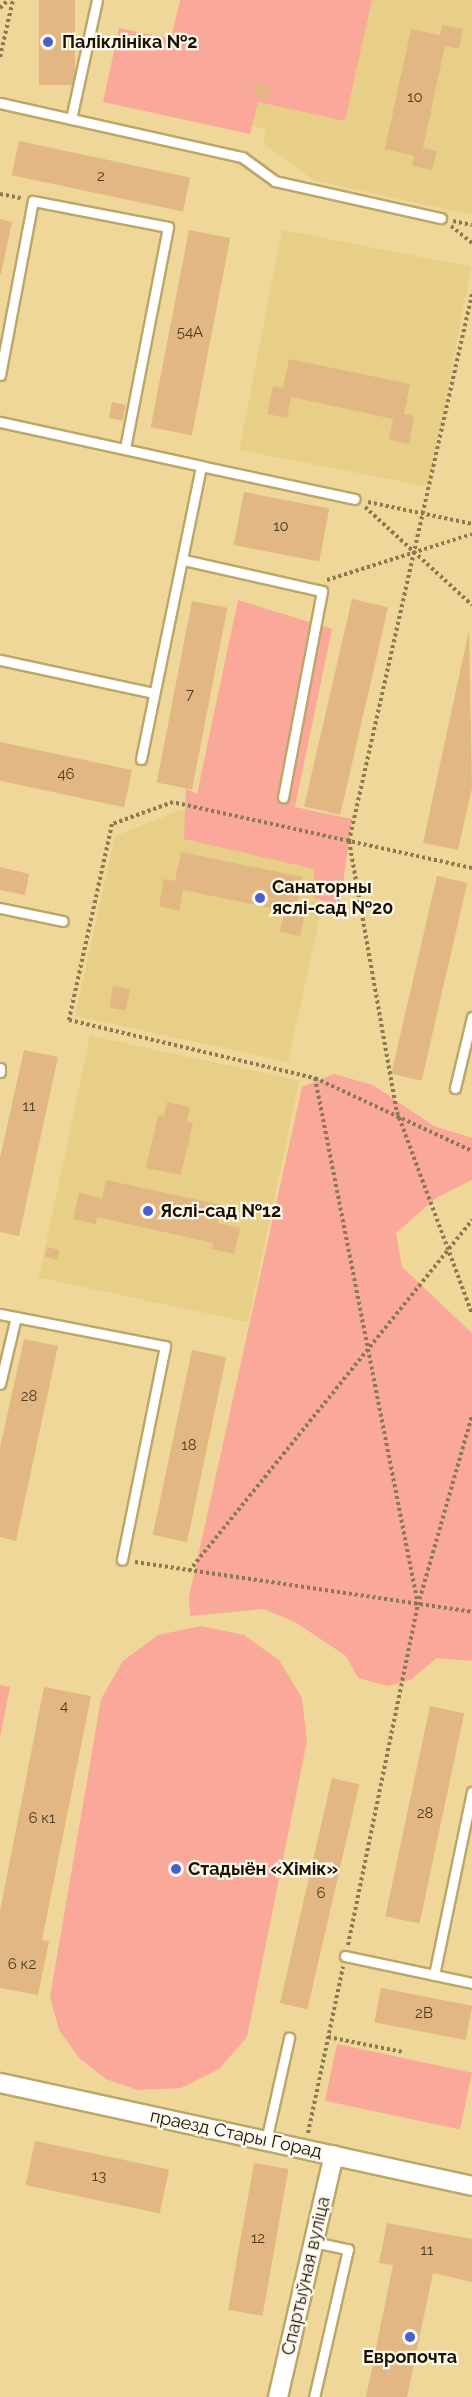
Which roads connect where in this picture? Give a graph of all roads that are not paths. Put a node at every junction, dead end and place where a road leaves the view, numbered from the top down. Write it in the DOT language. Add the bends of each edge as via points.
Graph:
graph roads {
  1 [pos="97,0"];
  2 [pos="0,103"];
  3 [pos="71,119"];
  4 [pos="441,218"];
  5 [pos="0,375"];
  6 [pos="0,422"];
  7 [pos="125,449"];
  8 [pos="201,465"];
  9 [pos="355,499"];
  10 [pos="183,560"];
  11 [pos="0,660"];
  12 [pos="154,693"];
  13 [pos="141,759"];
  14 [pos="283,797"];
  15 [pos="0,908"];
  16 [pos="63,921"];
  17 [pos="472,1017"];
  18 [pos="455,1088"];
  19 [pos="0,1314"];
  20 [pos="16,1317"];
  21 [pos="0,1384"];
  22 [pos="122,1560"];
  23 [pos="472,1791"];
  24 [pos="345,1956"];
  25 [pos="434,1975"];
  26 [pos="472,1983"];
  27 [pos="289,2038"];
  28 [pos="0,2083"];
  29 [pos="266,2141"];
  30 [pos="334,2156"];
  31 [pos="472,2186"];
  32 [pos="314,2242"];
  33 [pos="278,2397"];
  34 [pos="314,2397"];
  1 -- 3 [label="lane"];
  2 -- 3 [label="lane"];
  3 -- 4 [label="lane" via="242,157 275,181"];
  5 -- 7 [label="lane" via="33,201 168,227"];
  6 -- 7 [label="lane"];
  7 -- 8 [label="lane"];
  8 -- 9 [label="lane"];
  8 -- 10 [label="lane"];
  10 -- 12 [label="lane"];
  10 -- 14 [label="lane" via="322,591"];
  11 -- 12 [label="lane"];
  12 -- 13 [label="lane"];
  15 -- 16 [label="lane"];
  17 -- 18 [label="lane"];
  19 -- 20 [label="lane"];
  20 -- 21 [label="lane"];
  20 -- 22 [label="lane" via="165,1346"];
  23 -- 25 [label="lane"];
  24 -- 25 [label="lane"];
  25 -- 26 [label="lane"];
  27 -- 29 [label="lane"];
  28 -- 29 [label="street, праезд Стары Горад"];
  29 -- 30 [label="street, праезд Стары Горад"];
  30 -- 31 [label="street, праезд Стары Горад"];
  30 -- 32 [label="street, Спартыўная вуліца"];
  32 -- 33 [label="street, Спартыўная вуліца"];
  32 -- 34 [label="lane" via="348,2249"];
}
